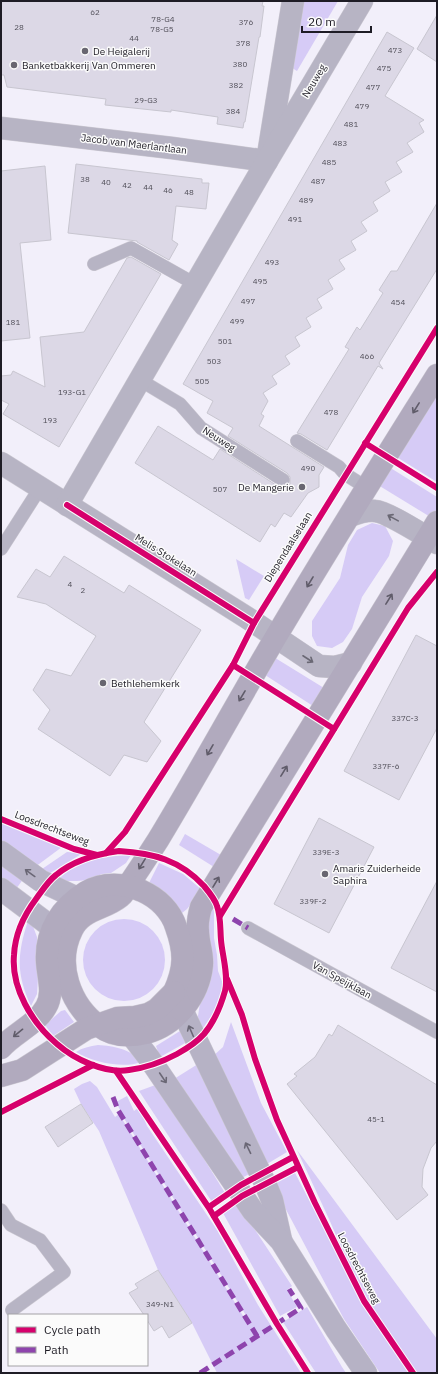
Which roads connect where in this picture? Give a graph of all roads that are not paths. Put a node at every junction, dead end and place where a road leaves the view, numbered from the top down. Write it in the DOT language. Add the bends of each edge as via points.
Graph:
graph roads {
  1 [pos="292,1"];
  2 [pos="362,1"];
  3 [pos="1,128"];
  4 [pos="267,161"];
  5 [pos="94,264"];
  6 [pos="195,284"];
  7 [pos="437,375"];
  8 [pos="140,380"];
  9 [pos="297,441"];
  10 [pos="1,463"];
  11 [pos="283,480"];
  12 [pos="40,488"];
  13 [pos="367,488"];
  14 [pos="67,505"];
  15 [pos="350,516"];
  16 [pos="434,534"];
  17 [pos="1,550"];
  18 [pos="275,638"];
  19 [pos="351,662"];
  20 [pos="1,852"];
  21 [pos="129,885"];
  22 [pos="1,889"];
  23 [pos="77,898"];
  24 [pos="248,928"];
  25 [pos="61,934"];
  26 [pos="178,1001"];
  27 [pos="97,1025"];
  28 [pos="437,1032"];
  29 [pos="132,1036"];
  30 [pos="1,1048"];
  31 [pos="1,1076"];
  32 [pos="1,1210"];
  33 [pos="281,1241"];
  34 [pos="12,1310"];
  35 [pos="366,1373"];
  1 -- 4 [label="street, Neuweg"];
  2 -- 4 [label="street, Neuweg"];
  3 -- 4 [label="street, Jacob van Maerlantlaan"];
  4 -- 6 [label="street, Neuweg"];
  5 -- 6 [label="lane" via="131,248"];
  6 -- 8 [label="street, Neuweg"];
  7 -- 13 [label="main road, one-way"];
  8 -- 11 [label="lane, Neuweg" via="180,404 201,428"];
  8 -- 14 [label="street, Neuweg"];
  9 -- 13 [label="lane"];
  10 -- 12 [label="street, Melis Stokelaan"];
  12 -- 14 [label="street, Melis Stokelaan"];
  12 -- 17 [label="lane"];
  13 -- 15 [label="main road"];
  14 -- 18 [label="street, Melis Stokelaan" via="246,617"];
  16 -- 15 [label="street, one-way" via="383,512 368,511"];
  15 -- 18 [label="main road, one-way"];
  19 -- 16 [label="main road, one-way"];
  18 -- 19 [label="street, Melis Stokelaan, one-way" via="319,666 335,667"];
  18 -- 21 [label="main road, one-way"];
  26 -- 19 [label="main road, one-way" via="191,998 202,967 197,930 203,903"];
  23 -- 20 [label="main road, one-way" via="41,880"];
  21 -- 23 [label="main road" via="98,887"];
  21 -- 25 [label="main road" via="112,903 93,910 77,922 72,931"];
  21 -- 26 [label="main road" via="161,903 175,924 181,940 183,960"];
  22 -- 25 [label="main road"];
  23 -- 25 [label="main road" via="59,916"];
  24 -- 28 [label="lane, Van Speijklaan"];
  25 -- 27 [label="main road" via="66,977 75,1000 84,1014"];
  25 -- 30 [label="main road, one-way" via="49,944 47,961 50,996 47,1006"];
  26 -- 27 [label="main road" via="148,1014 117,1018"];
  26 -- 29 [label="main road" via="169,1022 156,1030"];
  33 -- 26 [label="main road, one-way" via="272,1200 265,1183"];
  27 -- 29 [label="main road" via="116,1035"];
  27 -- 31 [label="main road" via="79,1033 22,1070"];
  29 -- 33 [label="main road, one-way" via="253,1212"];
  32 -- 34 [label="lane" via="10,1225 40,1240 64,1272"];
  33 -- 35 [label="main road"];
}
